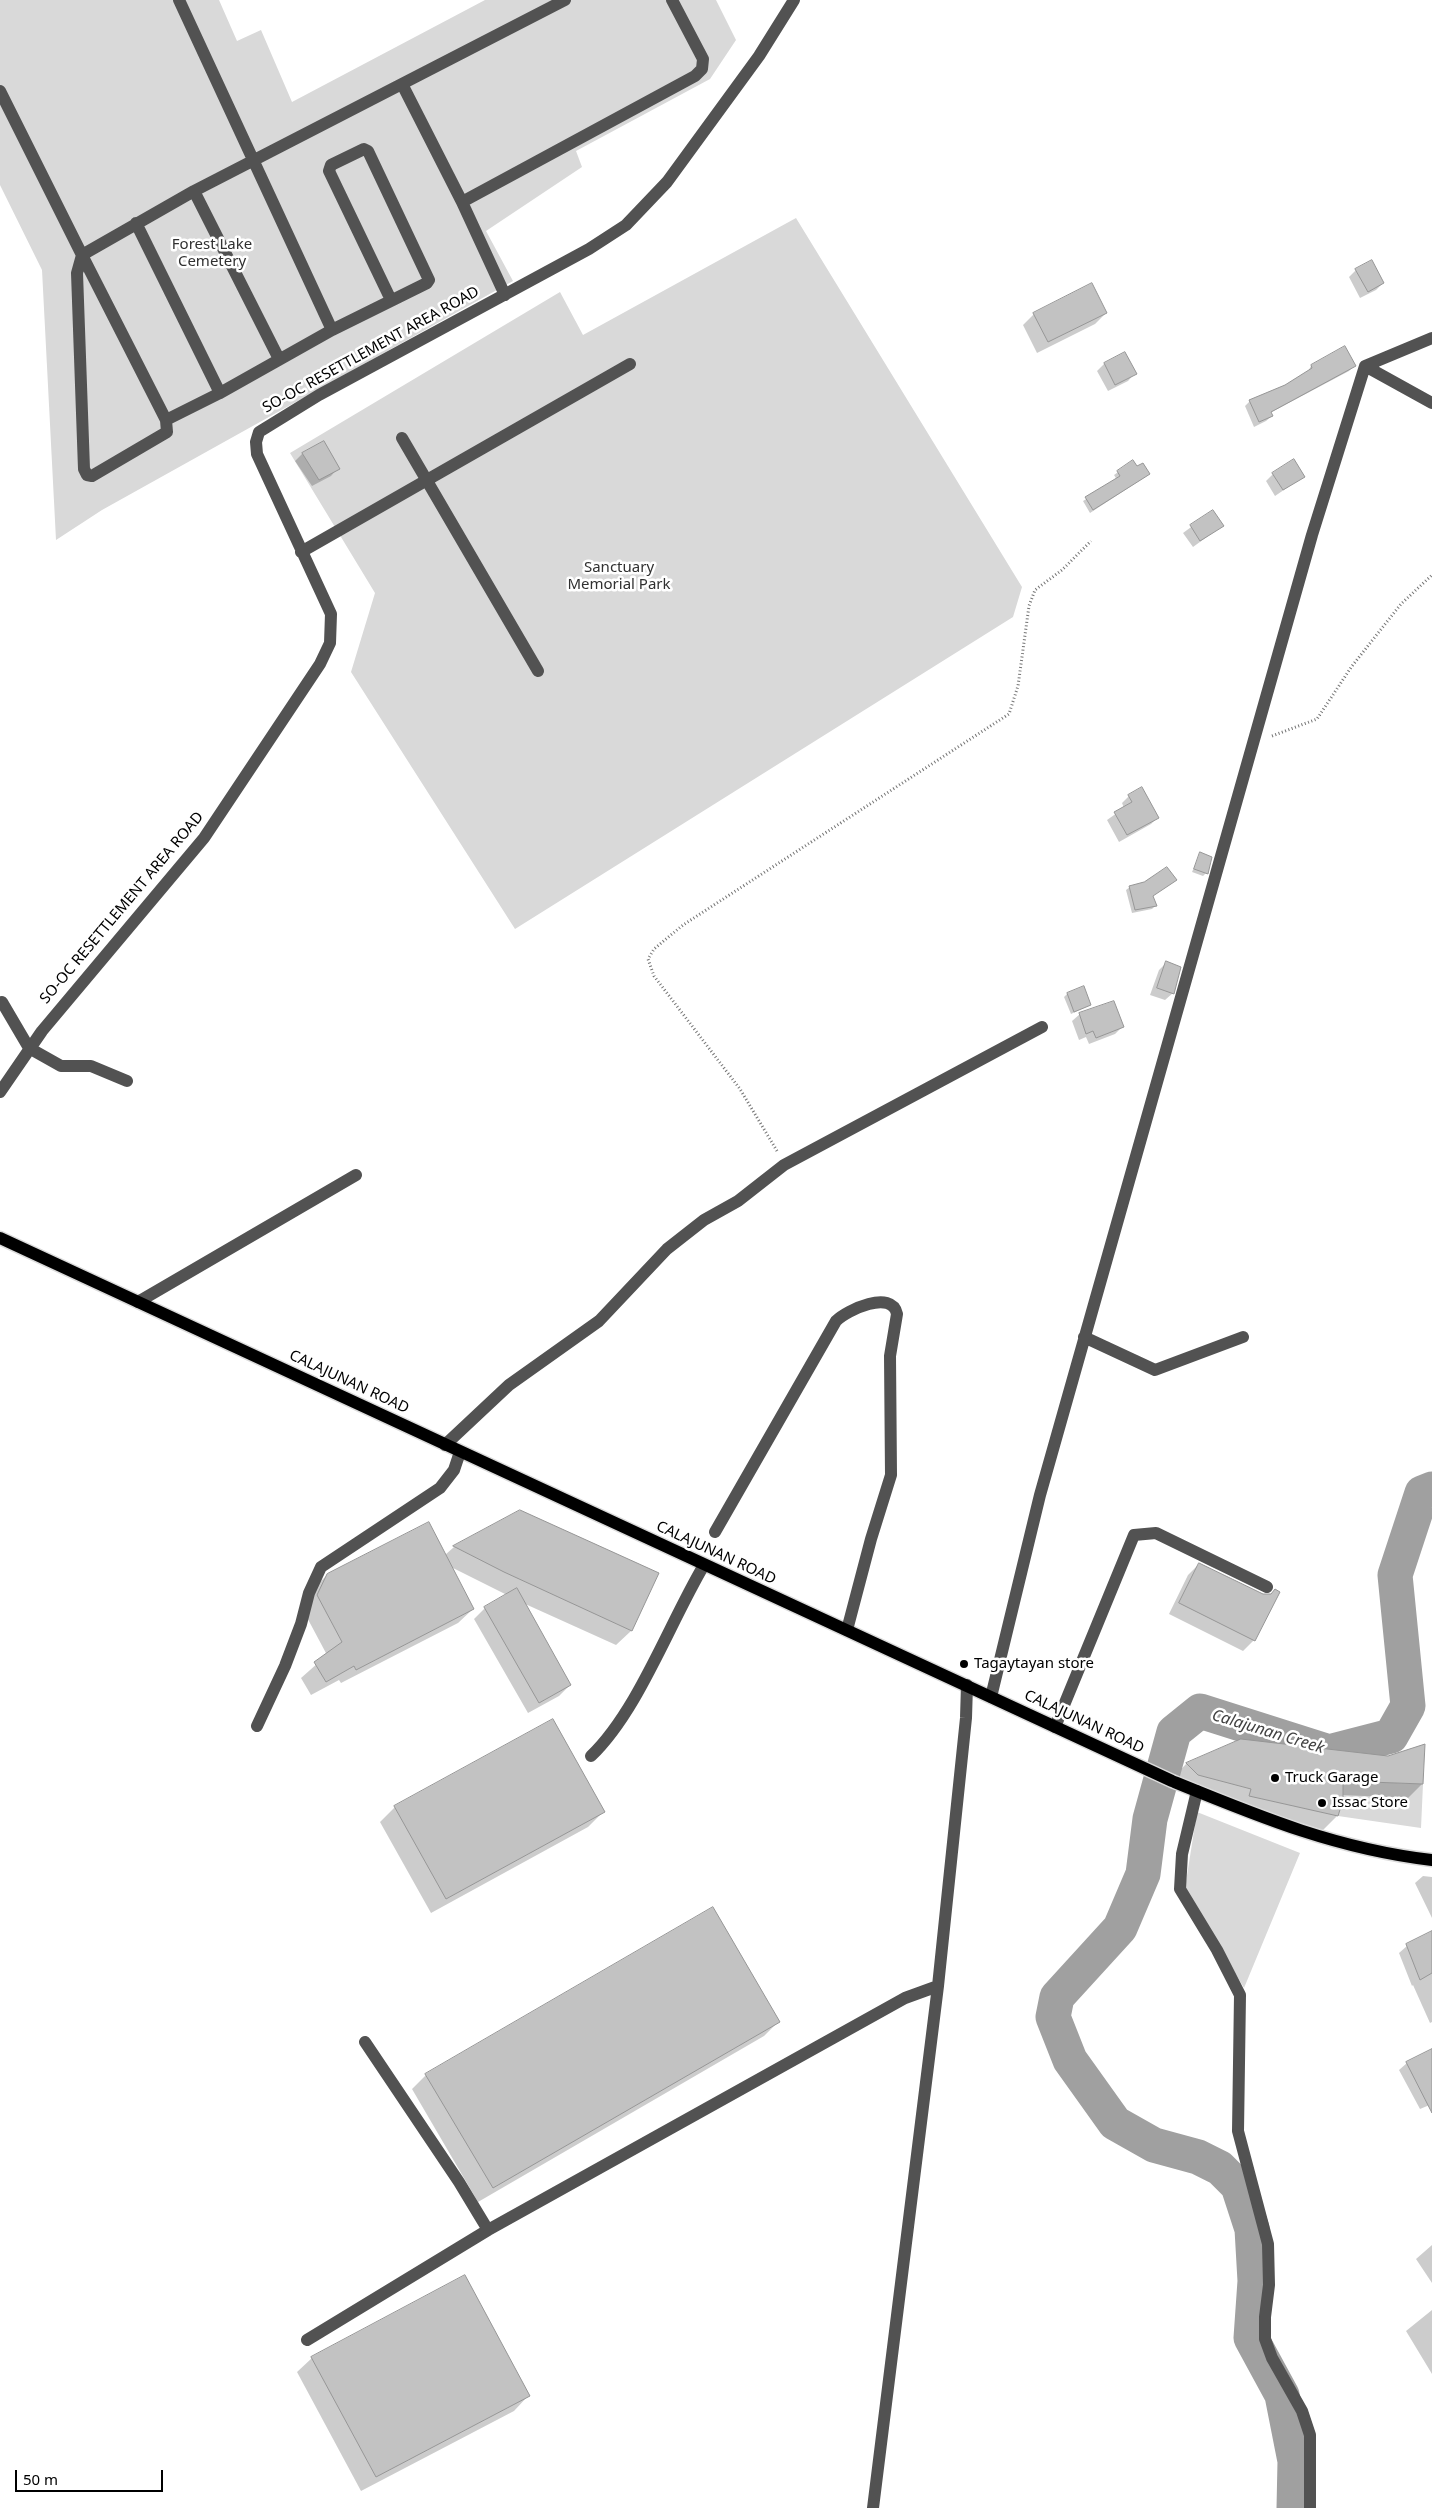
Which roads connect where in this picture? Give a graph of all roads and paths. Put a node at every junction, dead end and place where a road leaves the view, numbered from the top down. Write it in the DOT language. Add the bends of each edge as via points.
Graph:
graph roads {
  1 [pos="179,0"];
  2 [pos="565,0"];
  3 [pos="672,0"];
  4 [pos="794,0"];
  5 [pos="402,84"];
  6 [pos="0,91"];
  7 [pos="252,161"];
  8 [pos="194,191"];
  9 [pos="462,202"];
  10 [pos="136,223"];
  11 [pos="82,254"];
  12 [pos="505,295"];
  13 [pos="391,300"];
  14 [pos="332,330"];
  15 [pos="1432,338"];
  16 [pos="279,360"];
  17 [pos="630,364"];
  18 [pos="1365,366"];
  19 [pos="220,394"];
  20 [pos="1432,403"];
  21 [pos="166,420"];
  22 [pos="402,438"];
  23 [pos="427,480"];
  24 [pos="1091,541"];
  25 [pos="301,552"];
  26 [pos="1432,575"];
  27 [pos="538,671"];
  28 [pos="1252,743"];
  29 [pos="2,1002"];
  30 [pos="1042,1027"];
  31 [pos="28,1048"];
  32 [pos="127,1081"];
  33 [pos="0,1092"];
  34 [pos="784,1165"];
  35 [pos="356,1175"];
  36 [pos="0,1238"];
  37 [pos="138,1302"];
  38 [pos="1084,1337"];
  39 [pos="1243,1337"];
  40 [pos="445,1445"];
  41 [pos="460,1452"];
  42 [pos="715,1532"];
  43 [pos="704,1565"];
  44 [pos="1267,1587"];
  45 [pos="847,1630"];
  46 [pos="967,1685"];
  47 [pos="991,1697"];
  48 [pos="257,1726"];
  49 [pos="1055,1727"];
  50 [pos="590,1756"];
  51 [pos="1197,1791"];
  52 [pos="1432,1860"];
  53 [pos="938,1986"];
  54 [pos="364,2042"];
  55 [pos="488,2230"];
  56 [pos="307,2340"];
  57 [pos="873,2508"];
  58 [pos="1310,2508"];
  1 -- 7 [label="street"];
  2 -- 5 [label="street"];
  3 -- 9 [label="street" via="703,59 702,69 695,76"];
  4 -- 12 [label="street, SO-OC RESETTLEMENT AREA ROAD" via="759,56 647,204 626,224 589,249"];
  5 -- 7 [label="street"];
  5 -- 9 [label="street"];
  6 -- 11 [label="street"];
  7 -- 8 [label="street"];
  7 -- 14 [label="street"];
  8 -- 10 [label="street"];
  8 -- 16 [label="street"];
  9 -- 12 [label="street"];
  10 -- 11 [label="street"];
  10 -- 19 [label="street"];
  11 -- 21 [label="street"];
  11 -- 21 [label="street" via="77,273 84,469 87,475 92,476 167,432"];
  12 -- 25 [label="street, SO-OC RESETTLEMENT AREA ROAD" via="319,395 259,432 257,454"];
  13 -- 13 [label="street" via="427,282 428,278 368,151 364,149 331,165 329,172"];
  13 -- 14 [label="street"];
  14 -- 16 [label="street"];
  15 -- 18 [label="street"];
  16 -- 19 [label="street"];
  17 -- 23 [label="street"];
  18 -- 20 [label="street"];
  18 -- 28 [label="street"];
  19 -- 21 [label="street"];
  22 -- 23 [label="street"];
  23 -- 25 [label="street"];
  23 -- 27 [label="street"];
  24 -- 34 [label="path" via="1062,570 1035,590 1029,606 1018,686 1009,714 683,925 654,949 648,959 654,976 740,1089"];
  25 -- 31 [label="street, SO-OC RESETTLEMENT AREA ROAD" via="331,614 330,643 320,664 204,838"];
  26 -- 28 [label="path" via="1401,604 1352,666 1318,719"];
  28 -- 38 [label="street"];
  29 -- 31 [label="street"];
  30 -- 34 [label="street"];
  31 -- 32 [label="street" via="60,1066 92,1066"];
  31 -- 33 [label="street, SO-OC RESETTLEMENT AREA ROAD"];
  34 -- 40 [label="street" via="667,1249 598,1321 510,1385"];
  35 -- 37 [label="street"];
  36 -- 37 [label="main road, CALAJUNAN ROAD"];
  37 -- 40 [label="main road, CALAJUNAN ROAD"];
  38 -- 39 [label="street" via="1155,1370"];
  38 -- 47 [label="street" via="1040,1495"];
  40 -- 41 [label="main road, CALAJUNAN ROAD"];
  41 -- 43 [label="main road, CALAJUNAN ROAD"];
  41 -- 48 [label="street" via="454,1470 440,1488 321,1567 308,1593 301,1624 285,1666"];
  42 -- 45 [label="street" via="836,1321 844,1313 865,1305 883,1302 891,1305 897,1314 890,1356 891,1475"];
  43 -- 45 [label="main road, CALAJUNAN ROAD"];
  43 -- 50 [label="street" via="611,1734"];
  44 -- 49 [label="street" via="1156,1533 1134,1535"];
  45 -- 46 [label="main road, CALAJUNAN ROAD"];
  46 -- 47 [label="main road, CALAJUNAN ROAD"];
  46 -- 53 [label="street"];
  47 -- 49 [label="main road, CALAJUNAN ROAD"];
  49 -- 51 [label="main road, CALAJUNAN ROAD"];
  51 -- 52 [label="main road, CALAJUNAN ROAD" via="1280,1825 1339,1844"];
  51 -- 58 [label="street" via="1182,1854 1180,1890 1217,1950 1240,1996 1238,2131 1268,2244 1265,2339 1302,2411 1310,2435"];
  53 -- 55 [label="street" via="905,1998"];
  53 -- 57 [label="street"];
  54 -- 55 [label="street"];
  55 -- 56 [label="street"];
}
